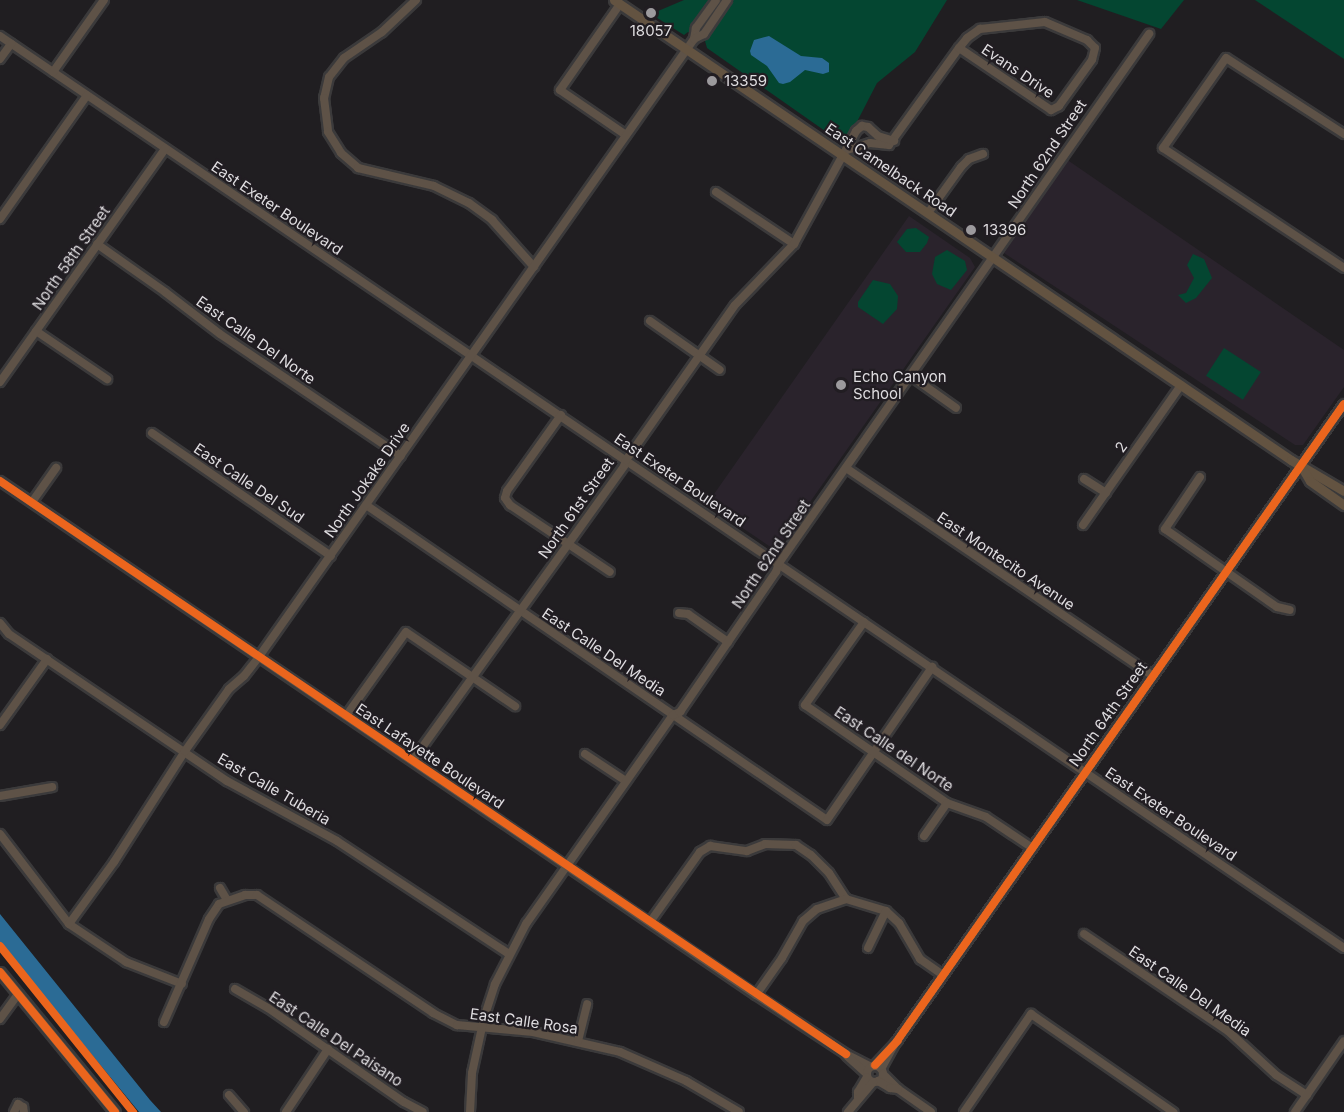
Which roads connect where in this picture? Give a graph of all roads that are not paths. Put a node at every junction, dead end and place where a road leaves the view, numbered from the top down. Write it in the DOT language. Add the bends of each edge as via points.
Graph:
graph roads {
  1 [pos="104,0"];
  2 [pos="416,0"];
  3 [pos="716,0"];
  4 [pos="728,0"];
  5 [pos="616,2"];
  6 [pos="1149,33"];
  7 [pos="0,36"];
  8 [pos="694,39"];
  9 [pos="11,44"];
  10 [pos="958,48"];
  11 [pos="687,50"];
  12 [pos="0,59"];
  13 [pos="53,72"];
  14 [pos="87,95"];
  15 [pos="874,132"];
  16 [pos="1344,134"];
  17 [pos="626,135"];
  18 [pos="894,141"];
  19 [pos="870,143"];
  20 [pos="165,149"];
  21 [pos="846,153"];
  22 [pos="983,154"];
  23 [pos="716,192"];
  24 [pos="928,213"];
  25 [pos="0,219"];
  26 [pos="97,244"];
  27 [pos="794,244"];
  28 [pos="993,257"];
  29 [pos="534,267"];
  30 [pos="1344,268"];
  31 [pos="650,321"];
  32 [pos="36,331"];
  33 [pos="699,355"];
  34 [pos="471,356"];
  35 [pos="720,370"];
  36 [pos="911,376"];
  37 [pos="107,378"];
  38 [pos="0,382"];
  39 [pos="1182,385"];
  40 [pos="1344,404"];
  41 [pos="956,408"];
  42 [pos="561,415"];
  43 [pos="152,433"];
  44 [pos="400,456"];
  45 [pos="626,460"];
  46 [pos="1301,466"];
  47 [pos="56,468"];
  48 [pos="846,468"];
  49 [pos="1200,477"];
  50 [pos="1084,479"];
  51 [pos="0,481"];
  52 [pos="1344,491"];
  53 [pos="1106,493"];
  54 [pos="32,502"];
  55 [pos="366,505"];
  56 [pos="1344,505"];
  57 [pos="1083,525"];
  58 [pos="568,544"];
  59 [pos="331,556"];
  60 [pos="779,563"];
  61 [pos="1225,570"];
  62 [pos="610,572"];
  63 [pos="1290,609"];
  64 [pos="520,611"];
  65 [pos="679,614"];
  66 [pos="864,622"];
  67 [pos="0,623"];
  68 [pos="728,642"];
  69 [pos="258,658"];
  70 [pos="47,659"];
  71 [pos="932,667"];
  72 [pos="1152,675"];
  73 [pos="472,677"];
  74 [pos="515,706"];
  75 [pos="673,715"];
  76 [pos="346,716"];
  77 [pos="0,725"];
  78 [pos="184,752"];
  79 [pos="874,752"];
  80 [pos="585,754"];
  81 [pos="413,760"];
  82 [pos="1085,772"];
  83 [pos="626,781"];
  84 [pos="52,787"];
  85 [pos="0,796"];
  86 [pos="947,802"];
  87 [pos="0,834"];
  88 [pos="924,836"];
  89 [pos="1031,847"];
  90 [pos="566,865"];
  91 [pos="220,888"];
  92 [pos="846,898"];
  93 [pos="227,900"];
  94 [pos="886,911"];
  95 [pos="650,922"];
  96 [pos="69,924"];
  97 [pos="1084,934"];
  98 [pos="868,948"];
  99 [pos="1344,948"];
  100 [pos="509,954"];
  101 [pos="0,972"];
  102 [pos="943,975"];
  103 [pos="182,984"];
  104 [pos="235,989"];
  105 [pos="18,994"];
  106 [pos="756,995"];
  107 [pos="587,1004"];
  108 [pos="0,1019"];
  109 [pos="164,1022"];
  110 [pos="481,1029"];
  111 [pos="578,1041"];
  112 [pos="1344,1041"];
  113 [pos="328,1049"];
  114 [pos="874,1074"];
  115 [pos="228,1095"];
  116 [pos="1307,1095"];
  117 [pos="14,1112"];
  118 [pos="24,1112"];
  119 [pos="115,1112"];
  120 [pos="244,1112"];
  121 [pos="286,1112"];
  122 [pos="423,1112"];
  123 [pos="470,1112"];
  124 [pos="739,1112"];
  125 [pos="848,1112"];
  126 [pos="931,1112"];
  127 [pos="963,1112"];
  128 [pos="1173,1112"];
  129 [pos="1295,1112"];
  1 -- 13 [label="street"];
  2 -- 29 [label="street" via="382,32 344,58 329,77 324,99 328,132 341,153 358,168 434,186 469,203 492,220"];
  3 -- 8 [label="street" via="696,28"];
  4 -- 8 [label="street" via="704,34"];
  5 -- 11 [label="main road, East Camelback Road"];
  5 -- 17 [label="street" via="560,90"];
  6 -- 28 [label="street, North 62nd Street"];
  7 -- 9 [label="street, East Exeter Boulevard"];
  8 -- 11 [label="street, North Jokake Drive"];
  9 -- 12 [label="street"];
  9 -- 13 [label="street, East Exeter Boulevard"];
  10 -- 10 [label="street, Evans Drive" via="980,29 1044,22 1087,40 1095,48 1086,68 1059,106 1051,110"];
  10 -- 18 [label="street, Evans Drive"];
  11 -- 17 [label="street, North Jokake Drive"];
  11 -- 21 [label="main road, East Camelback Road"];
  13 -- 14 [label="street, East Exeter Boulevard"];
  14 -- 20 [label="street, East Exeter Boulevard"];
  14 -- 25 [label="street"];
  15 -- 18 [label="street"];
  15 -- 19 [label="street"];
  15 -- 21 [label="street" via="861,126"];
  16 -- 30 [label="street" via="1226,58 1163,148"];
  17 -- 29 [label="street, North Jokake Drive"];
  18 -- 19 [label="street" via="885,146"];
  19 -- 21 [label="street"];
  20 -- 26 [label="street, North 58th Street"];
  20 -- 34 [label="street, East Exeter Boulevard"];
  21 -- 24 [label="main road, East Camelback Road"];
  21 -- 27 [label="street, North 61st Street"];
  22 -- 24 [label="street" via="961,167"];
  23 -- 27 [label="street"];
  24 -- 28 [label="main road, East Camelback Road"];
  26 -- 32 [label="street, North 58th Street"];
  26 -- 44 [label="street, East Calle Del Norte" via="220,334"];
  27 -- 33 [label="street, North 61st Street" via="744,294"];
  28 -- 36 [label="street, North 62nd Street"];
  28 -- 39 [label="main road, East Camelback Road"];
  29 -- 34 [label="street, North Jokake Drive"];
  31 -- 33 [label="street"];
  32 -- 37 [label="street"];
  32 -- 38 [label="street, North 58th Street"];
  33 -- 35 [label="street"];
  33 -- 45 [label="street, North 61st Street"];
  34 -- 42 [label="street, East Exeter Boulevard"];
  34 -- 44 [label="street, North Jokake Drive"];
  36 -- 41 [label="street"];
  36 -- 48 [label="street, North 62nd Street"];
  39 -- 46 [label="main road, East Camelback Road"];
  39 -- 53 [label="street, 2"];
  40 -- 46 [label="street, North 64th Street"];
  42 -- 45 [label="street, East Exeter Boulevard"];
  42 -- 58 [label="street" via="507,491 506,498 510,505"];
  43 -- 59 [label="street, East Calle Del Sud"];
  44 -- 55 [label="street, North Jokake Drive"];
  45 -- 58 [label="street, North 61st Street"];
  45 -- 60 [label="street, East Exeter Boulevard"];
  46 -- 52 [label="main road, East Camelback Road"];
  46 -- 56 [label="main road, East Camelback Road" via="1310,481"];
  46 -- 61 [label="street, North 64th Street"];
  47 -- 54 [label="street"];
  48 -- 60 [label="street, North 62nd Street"];
  48 -- 72 [label="street, East Montecito Avenue"];
  49 -- 61 [label="street" via="1165,529"];
  50 -- 53 [label="street"];
  51 -- 54 [label="street, East Lafayette Boulevard"];
  53 -- 57 [label="street, 2"];
  54 -- 69 [label="street, East Lafayette Boulevard"];
  55 -- 59 [label="street, North Jokake Drive"];
  55 -- 64 [label="street, East Calle Del Media"];
  58 -- 62 [label="street"];
  58 -- 64 [label="street, North 61st Street"];
  59 -- 69 [label="street, North Jokake Drive"];
  60 -- 66 [label="street, East Exeter Boulevard"];
  60 -- 68 [label="street, North 62nd Street"];
  61 -- 63 [label="street" via="1277,607"];
  61 -- 72 [label="street, North 64th Street"];
  64 -- 73 [label="street, North 61st Street"];
  64 -- 75 [label="street, East Calle Del Media"];
  65 -- 68 [label="street" via="688,614"];
  66 -- 71 [label="street, East Exeter Boulevard"];
  66 -- 79 [label="street, East Calle del Norte" via="805,705"];
  67 -- 70 [label="street, East Calle Tuberia" via="9,634"];
  68 -- 75 [label="street, North 62nd Street" via="680,712"];
  69 -- 76 [label="street, East Lafayette Boulevard"];
  69 -- 78 [label="street, North Jokake Drive" via="229,689"];
  70 -- 77 [label="street"];
  70 -- 78 [label="street, East Calle Tuberia"];
  71 -- 79 [label="street"];
  71 -- 82 [label="street, East Exeter Boulevard"];
  72 -- 82 [label="street, North 64th Street"];
  73 -- 74 [label="street"];
  73 -- 76 [label="street" via="406,632"];
  73 -- 81 [label="street, North 61st Street"];
  75 -- 79 [label="street, East Calle Del Media" via="827,820"];
  75 -- 83 [label="street, North 62nd Street"];
  76 -- 81 [label="street, East Lafayette Boulevard"];
  78 -- 96 [label="street, North Jokake Drive"];
  78 -- 100 [label="street, East Calle Tuberia" via="266,804 337,841"];
  79 -- 86 [label="street, East Calle del Norte"];
  80 -- 83 [label="street"];
  81 -- 90 [label="street, East Lafayette Boulevard"];
  82 -- 89 [label="street, North 64th Street"];
  82 -- 99 [label="street, East Exeter Boulevard"];
  83 -- 90 [label="street, North 62nd Street"];
  84 -- 85 [label="street"];
  86 -- 88 [label="street"];
  86 -- 89 [label="street, East Calle del Norte" via="986,817"];
  87 -- 96 [label="street"];
  89 -- 102 [label="street, North 64th Street"];
  90 -- 95 [label="street, East Lafayette Boulevard"];
  90 -- 100 [label="street, North 62nd Street"];
  91 -- 93 [label="street"];
  92 -- 94 [label="street"];
  92 -- 95 [label="street" via="829,873 796,845 765,844 747,851 710,846 700,852"];
  92 -- 106 [label="street" via="817,909 802,921"];
  93 -- 103 [label="street" via="219,904 209,919"];
  93 -- 110 [label="street, East Calle Rosa" via="257,895 433,1013 458,1025"];
  94 -- 98 [label="street"];
  94 -- 102 [label="street" via="899,923 920,959"];
  95 -- 106 [label="street, East Lafayette Boulevard"];
  96 -- 103 [label="street" via="126,962"];
  97 -- 116 [label="street, East Calle Del Media" via="1228,1031 1276,1075"];
  100 -- 110 [label="street, North 62nd Street"];
  101 -- 105 [label="main road"];
  102 -- 114 [label="street, North 64th Street"];
  103 -- 109 [label="street"];
  104 -- 113 [label="street, East Calle Del Paisano"];
  105 -- 108 [label="street"];
  105 -- 119 [label="main road"];
  106 -- 114 [label="street, East Lafayette Boulevard"];
  107 -- 111 [label="street"];
  110 -- 111 [label="street, East Calle Rosa" via="532,1032"];
  110 -- 123 [label="street, North 62nd Street" via="472,1073"];
  111 -- 124 [label="street, East Calle Rosa" via="662,1069"];
  112 -- 116 [label="street"];
  113 -- 121 [label="street"];
  113 -- 122 [label="street, East Calle Del Paisano"];
  114 -- 125 [label="street, North 64th Street"];
  114 -- 126 [label="street, East Lafayette Boulevard"];
  115 -- 120 [label="street"];
  116 -- 129 [label="street"];
  117 -- 118 [label="street" via="18,1104"];
  127 -- 128 [label="street" via="1031,1014"];
}
